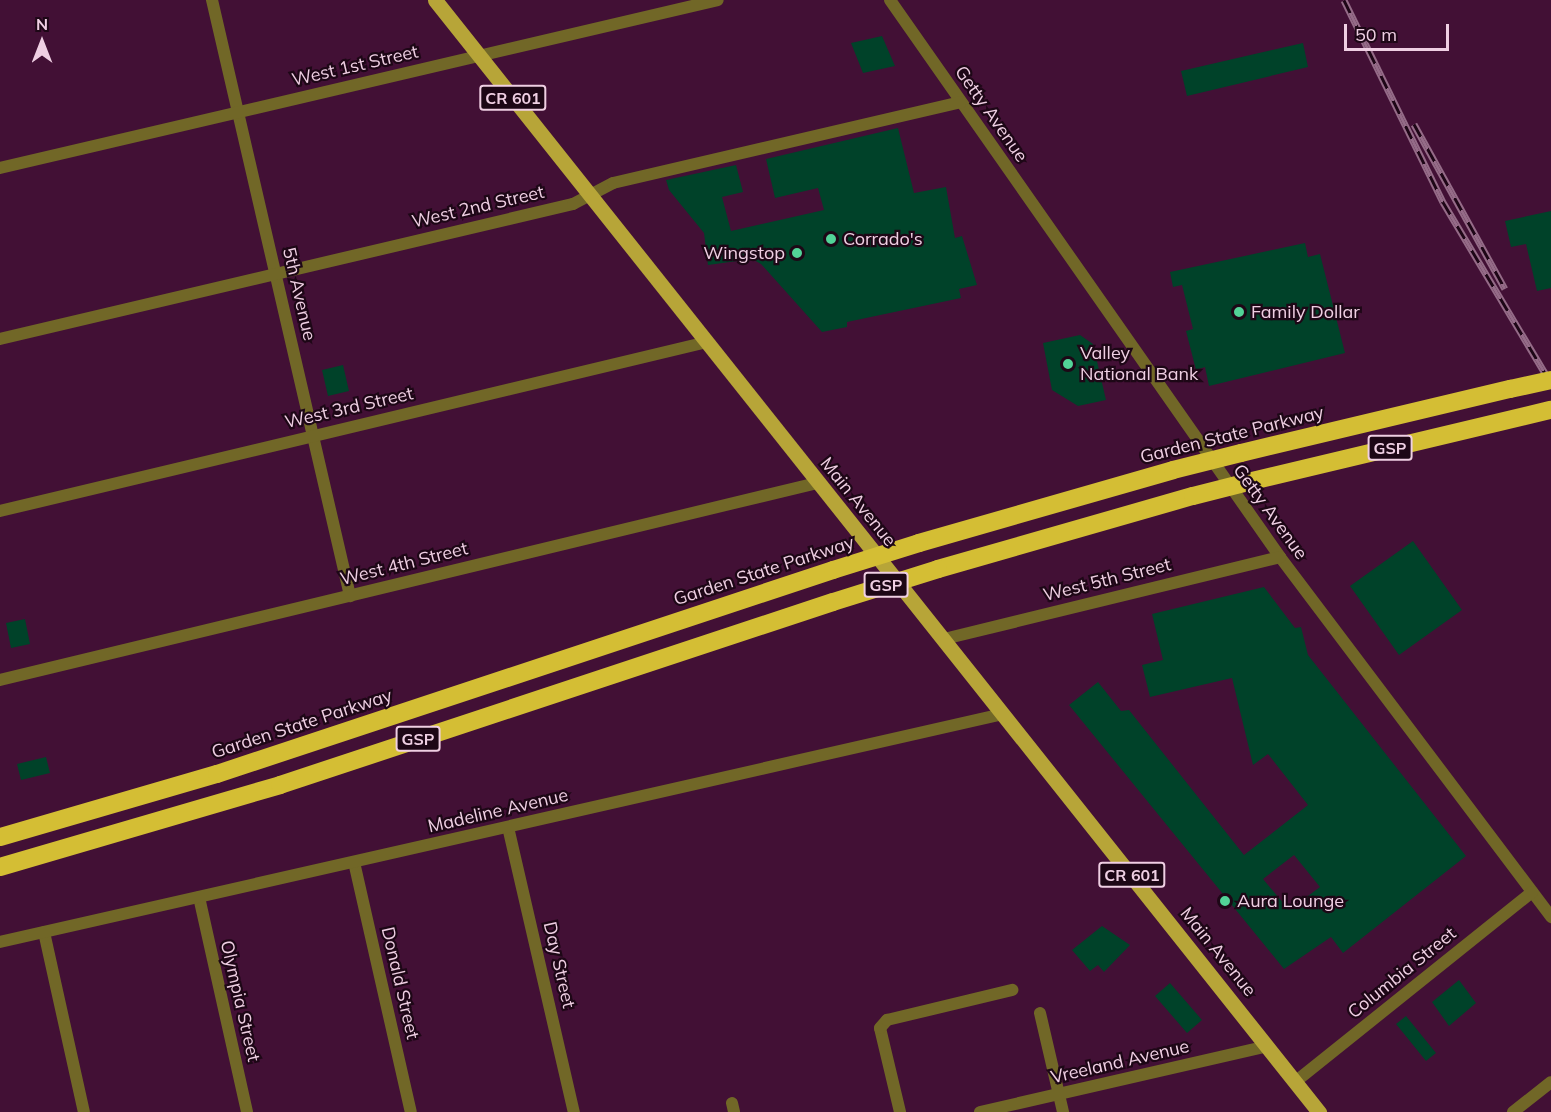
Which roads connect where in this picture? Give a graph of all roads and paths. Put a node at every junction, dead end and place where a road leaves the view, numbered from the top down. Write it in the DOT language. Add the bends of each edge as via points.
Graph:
graph roads {
  1 [pos="212,0"];
  2 [pos="435,0"];
  3 [pos="718,0"];
  4 [pos="890,0"];
  5 [pos="479,56"];
  6 [pos="961,102"];
  7 [pos="238,112"];
  8 [pos="0,168"];
  9 [pos="590,195"];
  10 [pos="275,273"];
  11 [pos="0,339"];
  12 [pos="707,342"];
  13 [pos="1551,380"];
  14 [pos="1551,411"];
  15 [pos="313,435"];
  16 [pos="817,483"];
  17 [pos="0,511"];
  18 [pos="1280,556"];
  19 [pos="350,596"];
  20 [pos="944,639"];
  21 [pos="0,680"];
  22 [pos="1003,714"];
  23 [pos="508,827"];
  24 [pos="0,837"];
  25 [pos="354,862"];
  26 [pos="0,867"];
  27 [pos="1532,892"];
  28 [pos="199,897"];
  29 [pos="1551,917"];
  30 [pos="44,932"];
  31 [pos="0,942"];
  32 [pos="1012,990"];
  33 [pos="1040,1013"];
  34 [pos="1268,1046"];
  35 [pos="1295,1082"];
  36 [pos="1551,1082"];
  37 [pos="1059,1094"];
  38 [pos="84,1112"];
  39 [pos="247,1112"];
  40 [pos="411,1112"];
  41 [pos="574,1112"];
  42 [pos="900,1112"];
  43 [pos="980,1112"];
  44 [pos="1063,1112"];
  45 [pos="1319,1112"];
  46 [pos="1513,1112"];
  1 -- 7 [label="street, 5th Avenue"];
  2 -- 5 [label="main road, Main Avenue / CR 601"];
  3 -- 5 [label="street, West 1st Street"];
  4 -- 6 [label="street, Getty Avenue"];
  5 -- 7 [label="street, West 1st Street"];
  5 -- 9 [label="main road, Main Avenue / CR 601"];
  6 -- 9 [label="street, West 2nd Street" via="613,183"];
  6 -- 18 [label="street, Getty Avenue"];
  7 -- 8 [label="street, West 1st Street"];
  7 -- 10 [label="street, 5th Avenue"];
  9 -- 10 [label="street, West 2nd Street" via="573,204"];
  9 -- 12 [label="main road, Main Avenue / CR 601"];
  10 -- 11 [label="street, West 2nd Street"];
  10 -- 15 [label="street, 5th Avenue"];
  12 -- 15 [label="street, West 3rd Street"];
  12 -- 16 [label="main road, Main Avenue / CR 601"];
  13 -- 24 [label="highway, Garden State Parkway / GSP, bridge" via="1173,470 919,543 217,774"];
  14 -- 26 [label="highway, GSP, bridge" via="1193,496 938,569 258,792"];
  15 -- 17 [label="street, West 3rd Street"];
  15 -- 19 [label="street, 5th Avenue"];
  16 -- 19 [label="street, West 4th Street"];
  16 -- 20 [label="main road, Main Avenue / CR 601"];
  18 -- 20 [label="street, West 5th Street"];
  18 -- 27 [label="street, Getty Avenue"];
  19 -- 21 [label="street, West 4th Street"];
  20 -- 22 [label="main road, Main Avenue / CR 601"];
  22 -- 23 [label="street, Madeline Avenue"];
  22 -- 34 [label="main road, Main Avenue / CR 601"];
  23 -- 25 [label="street, Madeline Avenue"];
  23 -- 41 [label="street, Day Street"];
  25 -- 28 [label="street, Madeline Avenue"];
  25 -- 40 [label="street, Donald Street"];
  27 -- 29 [label="street, Getty Avenue"];
  27 -- 35 [label="street, Columbia Street"];
  28 -- 30 [label="street, Madeline Avenue"];
  28 -- 39 [label="street, Olympia Street"];
  30 -- 31 [label="street, Madeline Avenue"];
  30 -- 38 [label="street"];
  32 -- 42 [label="street" via="887,1020 880,1028"];
  33 -- 37 [label="street"];
  34 -- 35 [label="main road, Main Avenue / CR 601"];
  34 -- 37 [label="street, Vreeland Avenue"];
  35 -- 45 [label="main road, Main Avenue / CR 601"];
  36 -- 46 [label="street"];
  37 -- 43 [label="street, Vreeland Avenue"];
  37 -- 44 [label="street"];
}
